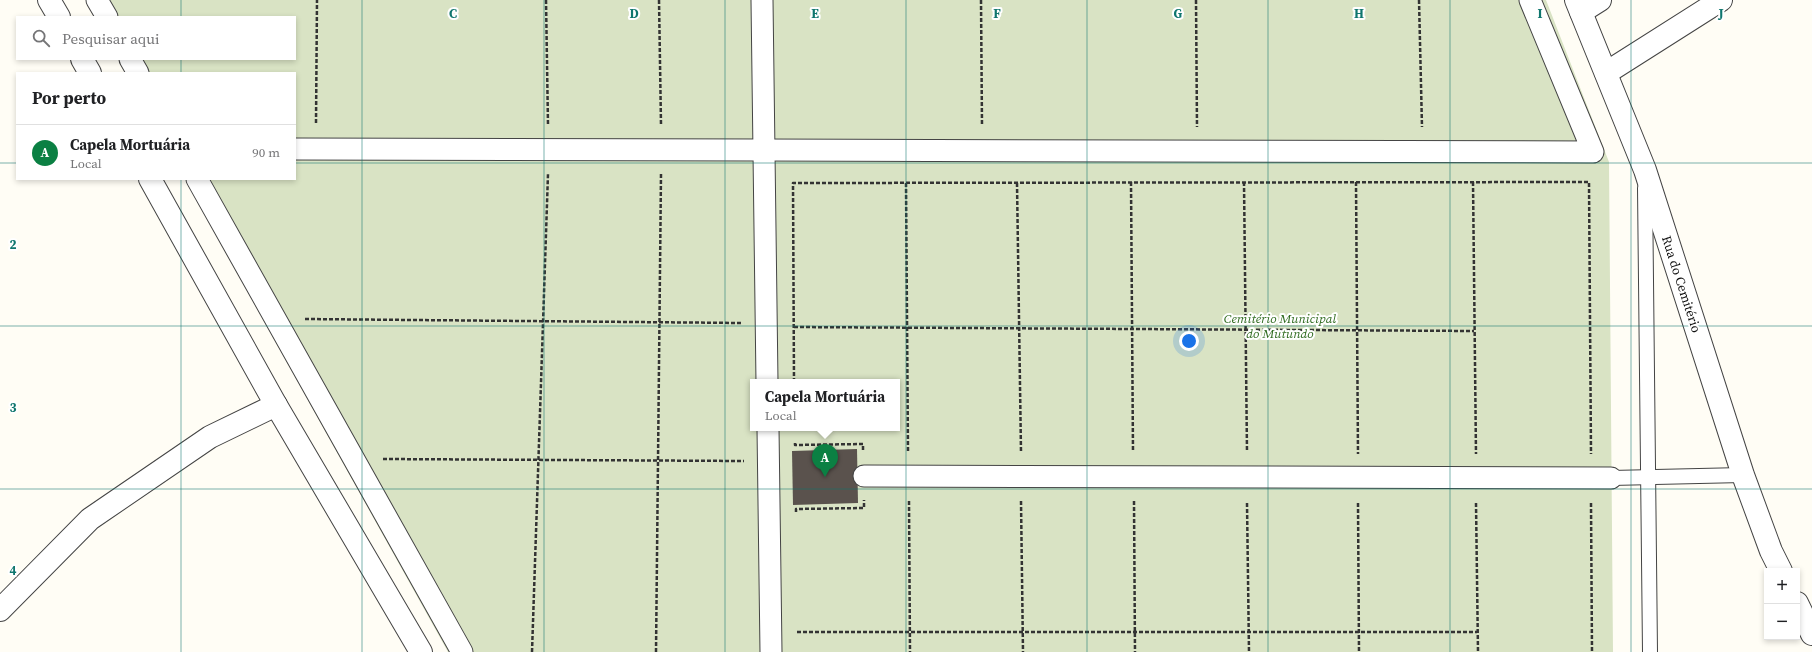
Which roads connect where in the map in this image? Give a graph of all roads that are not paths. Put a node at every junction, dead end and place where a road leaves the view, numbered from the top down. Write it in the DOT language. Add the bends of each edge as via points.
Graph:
graph roads {
  1 [pos="49,0"];
  2 [pos="98,0"];
  3 [pos="762,0"];
  4 [pos="1530,0"];
  5 [pos="1600,0"];
  6 [pos="1721,0"];
  7 [pos="1578,6"];
  8 [pos="58,16"];
  9 [pos="106,16"];
  10 [pos="83,60"];
  11 [pos="131,60"];
  12 [pos="89,72"];
  13 [pos="137,72"];
  14 [pos="1606,73"];
  15 [pos="296,149"];
  16 [pos="764,150"];
  17 [pos="1645,170"];
  18 [pos="151,180"];
  19 [pos="198,180"];
  20 [pos="767,379"];
  21 [pos="276,405"];
  22 [pos="768,431"];
  23 [pos="1743,475"];
  24 [pos="864,476"];
  25 [pos="1601,478"];
  26 [pos="1648,478"];
  27 [pos="1780,568"];
  28 [pos="1797,604"];
  29 [pos="0,610"];
  30 [pos="1812,634"];
  31 [pos="421,652"];
  32 [pos="462,652"];
  33 [pos="771,652"];
  34 [pos="1650,652"];
  1 -- 8 [label="street"];
  2 -- 9 [label="street"];
  3 -- 16 [label="street"];
  4 -- 16 [label="street" via="1593,152"];
  5 -- 7 [label="street"];
  6 -- 14 [label="street"];
  7 -- 14 [label="street, Rua do Cemitério"];
  10 -- 12 [label="street"];
  11 -- 13 [label="street"];
  14 -- 17 [label="street, Rua do Cemitério"];
  15 -- 16 [label="street"];
  16 -- 20 [label="street"];
  17 -- 23 [label="street, Rua do Cemitério"];
  17 -- 26 [label="lane"];
  18 -- 21 [label="street"];
  19 -- 32 [label="street"];
  21 -- 29 [label="street" via="210,437 90,519"];
  21 -- 31 [label="street"];
  22 -- 33 [label="street"];
  23 -- 26 [label="lane"];
  23 -- 27 [label="street, Rua do Cemitério"];
  24 -- 25 [label="street"];
  25 -- 26 [label="lane"];
  26 -- 34 [label="lane"];
  28 -- 30 [label="street"];
}
